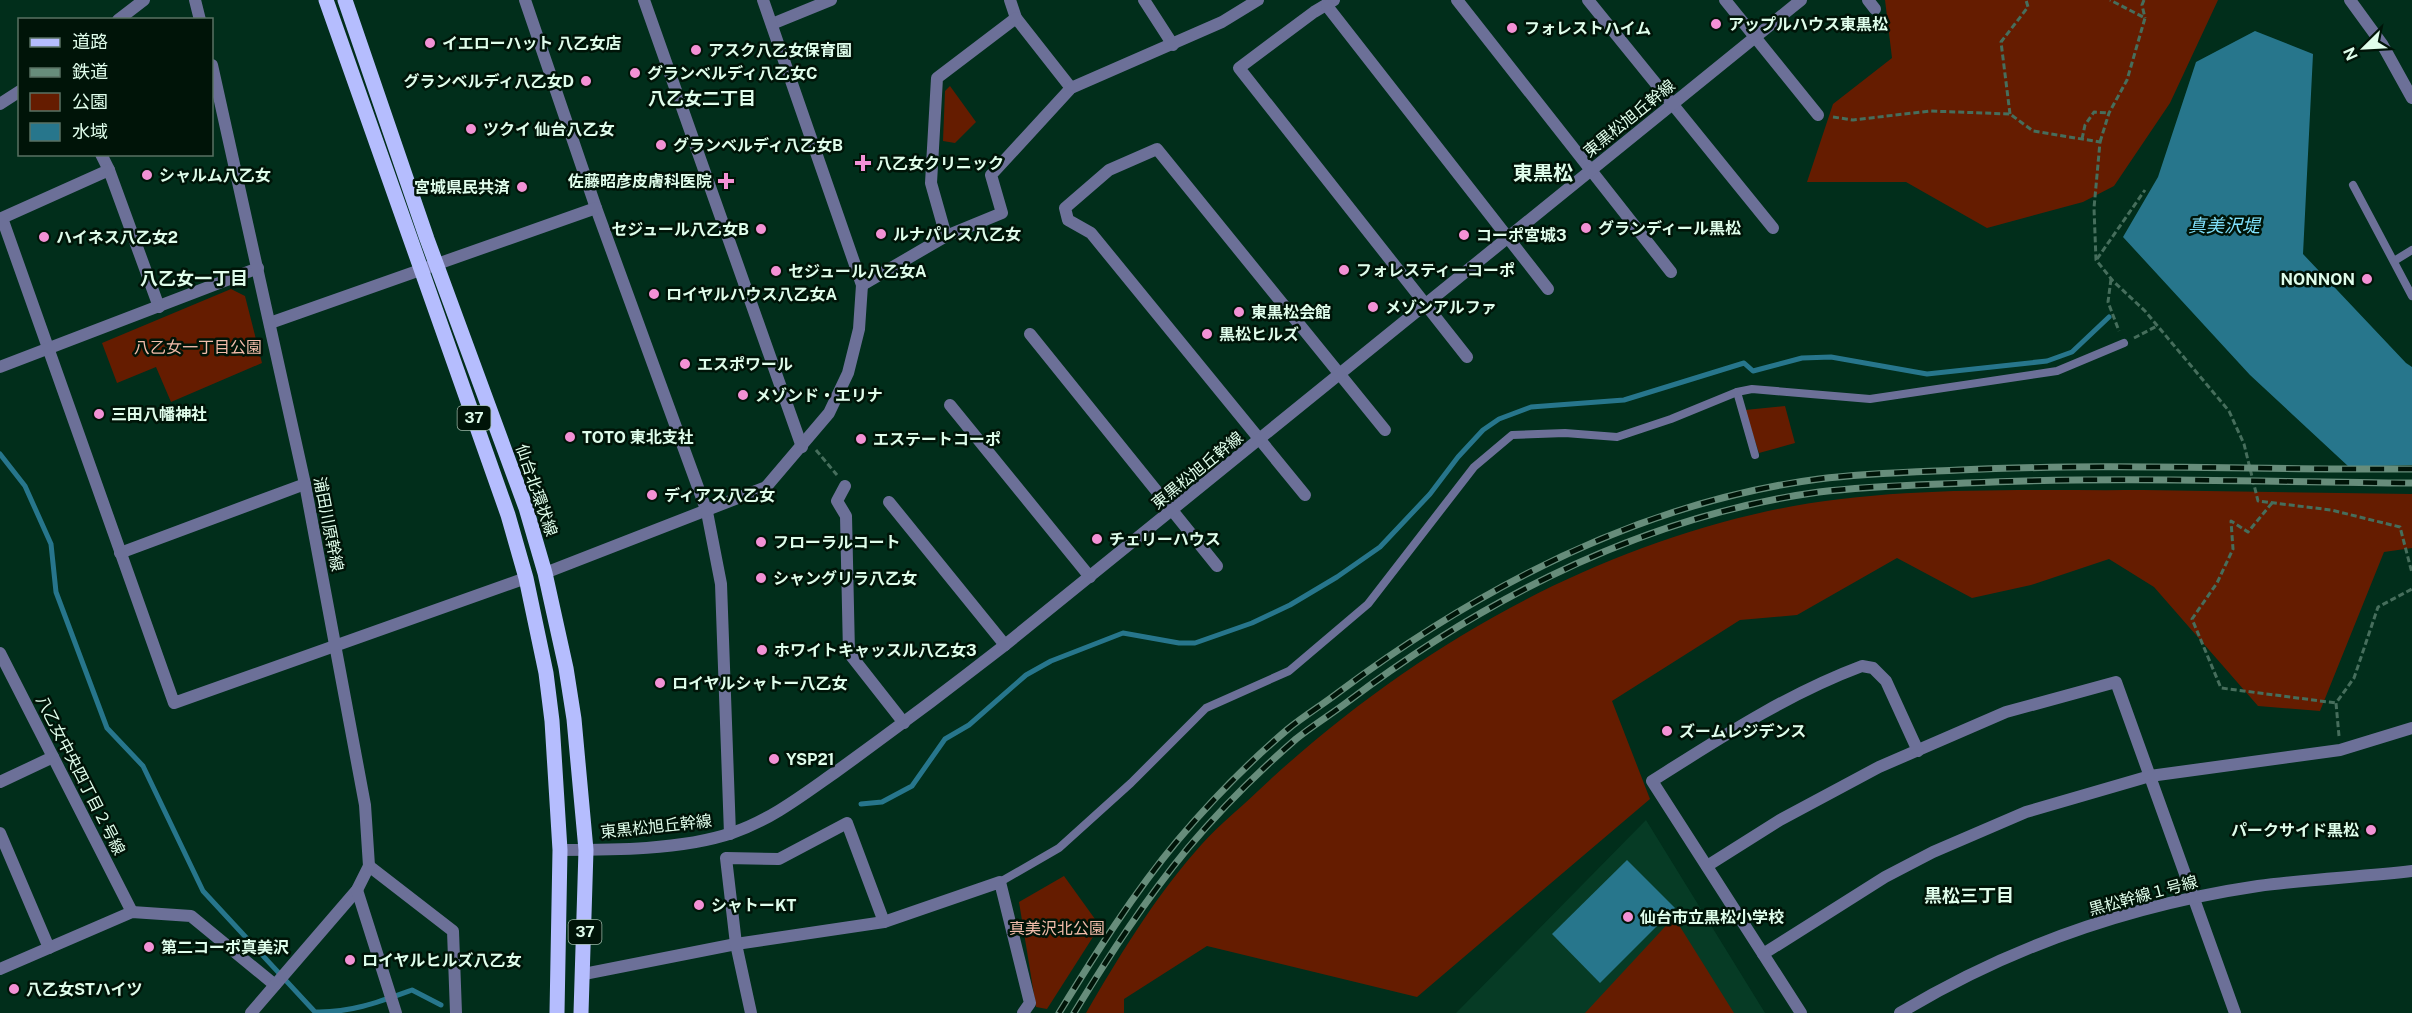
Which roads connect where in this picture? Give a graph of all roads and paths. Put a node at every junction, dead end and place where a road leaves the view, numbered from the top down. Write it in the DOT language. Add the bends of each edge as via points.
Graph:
graph roads {
  1 [pos="144,0"];
  2 [pos="195,0"];
  3 [pos="326,0"];
  4 [pos="345,0"];
  5 [pos="525,0"];
  6 [pos="644,0"];
  7 [pos="763,0"];
  8 [pos="831,0"];
  9 [pos="1010,0"];
  10 [pos="1144,0"];
  11 [pos="1258,0"];
  12 [pos="1457,0"];
  13 [pos="1588,0"];
  14 [pos="1725,0"];
  15 [pos="1801,0"];
  16 [pos="2026,0"];
  17 [pos="2110,0"];
  18 [pos="2144,0"];
  19 [pos="2350,0"];
  20 [pos="1330,3"];
  21 [pos="121,18"];
  22 [pos="200,18"];
  23 [pos="1016,18"];
  24 [pos="2145,18"];
  25 [pos="772,24"];
  26 [pos="1755,37"];
  27 [pos="1173,45"];
  28 [pos="213,69"];
  29 [pos="1071,88"];
  30 [pos="18,92"];
  31 [pos="2412,98"];
  32 [pos="0,104"];
  33 [pos="1672,104"];
  34 [pos="2109,113"];
  35 [pos="2010,114"];
  36 [pos="1818,115"];
  37 [pos="2082,139"];
  38 [pos="2100,142"];
  39 [pos="102,156"];
  40 [pos="109,170"];
  41 [pos="1591,170"];
  42 [pos="2353,185"];
  43 [pos="2145,190"];
  44 [pos="596,208"];
  45 [pos="1773,228"];
  46 [pos="946,236"];
  47 [pos="1508,237"];
  48 [pos="2412,250"];
  49 [pos="2096,260"];
  50 [pos="2394,261"];
  51 [pos="437,264"];
  52 [pos="258,268"];
  53 [pos="421,270"];
  54 [pos="1671,272"];
  55 [pos="2111,279"];
  56 [pos="862,285"];
  57 [pos="1548,289"];
  58 [pos="2412,296"];
  59 [pos="1425,304"];
  60 [pos="159,307"];
  61 [pos="270,323"];
  62 [pos="2157,326"];
  63 [pos="1030,334"];
  64 [pos="2124,343"];
  65 [pos="48,350"];
  66 [pos="1467,357"];
  67 [pos="0,367"];
  68 [pos="1339,374"];
  69 [pos="1737,392"];
  70 [pos="950,405"];
  71 [pos="1385,430"];
  72 [pos="1260,440"];
  73 [pos="805,444"];
  74 [pos="1755,455"];
  75 [pos="305,484"];
  76 [pos="845,486"];
  77 [pos="1305,495"];
  78 [pos="889,501"];
  79 [pos="2272,503"];
  80 [pos="1172,510"];
  81 [pos="707,512"];
  82 [pos="120,553"];
  83 [pos="1217,566"];
  84 [pos="544,573"];
  85 [pos="2412,573"];
  86 [pos="1090,577"];
  87 [pos="526,578"];
  88 [pos="2412,590"];
  89 [pos="1005,645"];
  90 [pos="336,646"];
  91 [pos="0,653"];
  92 [pos="2336,704"];
  93 [pos="904,723"];
  94 [pos="2412,728"];
  95 [pos="2340,750"];
  96 [pos="1918,751"];
  97 [pos="53,757"];
  98 [pos="2150,776"];
  99 [pos="0,782"];
  100 [pos="0,833"];
  101 [pos="730,834"];
  102 [pos="560,850"];
  103 [pos="586,850"];
  104 [pos="369,866"];
  105 [pos="1707,866"];
  106 [pos="2412,871"];
  107 [pos="1000,882"];
  108 [pos="357,890"];
  109 [pos="2194,898"];
  110 [pos="132,912"];
  111 [pos="884,922"];
  112 [pos="736,944"];
  113 [pos="49,948"];
  114 [pos="1763,954"];
  115 [pos="0,969"];
  116 [pos="584,974"];
  117 [pos="278,982"];
  118 [pos="393,1002"];
  119 [pos="251,1013"];
  120 [pos="456,1013"];
  121 [pos="557,1013"];
  122 [pos="581,1013"];
  123 [pos="751,1013"];
  124 [pos="1023,1013"];
  125 [pos="1801,1013"];
  126 [pos="1900,1013"];
  127 [pos="2235,1013"];
  1 -- 21 [label="street"];
  2 -- 22 [label="street"];
  3 -- 53 [label="main road, 37"];
  4 -- 51 [label="main road, 仙台北環状線 / 37"];
  5 -- 44 [label="street"];
  6 -- 73 [label="street"];
  7 -- 25 [label="street"];
  8 -- 25 [label="street"];
  9 -- 23 [label="street"];
  10 -- 27 [label="street"];
  11 -- 27 [label="street"];
  12 -- 41 [label="street"];
  13 -- 33 [label="street"];
  14 -- 26 [label="street"];
  15 -- 26 [label="street, 東黒松旭丘幹線"];
  16 -- 35 [label="path" via="2028,7 2001,42"];
  17 -- 24 [label="path"];
  18 -- 24 [label="path"];
  19 -- 31 [label="street" via="2382,44"];
  20 -- 47 [label="street"];
  20 -- 59 [label="street" via="1239,68"];
  23 -- 29 [label="street"];
  23 -- 46 [label="street" via="937,78 931,183"];
  24 -- 34 [label="path" via="2127,80"];
  25 -- 56 [label="street"];
  26 -- 33 [label="street, 東黒松旭丘幹線"];
  26 -- 36 [label="street"];
  27 -- 29 [label="street"];
  28 -- 52 [label="street, 浦田川原幹線"];
  29 -- 46 [label="street" via="991,175 1002,213"];
  30 -- 32 [label="street"];
  33 -- 41 [label="street, 東黒松旭丘幹線"];
  33 -- 45 [label="street"];
  34 -- 37 [label="path" via="2094,112"];
  34 -- 38 [label="path"];
  35 -- 36 [label="path" via="1930,111 1853,120"];
  35 -- 37 [label="path" via="2033,131"];
  37 -- 38 [label="path"];
  38 -- 49 [label="path" via="2094,208"];
  39 -- 40 [label="street"];
  40 -- 60 [label="street"];
  40 -- 65 [label="street" via="2,219"];
  41 -- 47 [label="street, 東黒松旭丘幹線"];
  41 -- 54 [label="street"];
  42 -- 50 [label="lane"];
  43 -- 49 [label="path"];
  44 -- 51 [label="street"];
  44 -- 81 [label="street"];
  46 -- 56 [label="street"];
  47 -- 57 [label="street"];
  47 -- 59 [label="street, 東黒松旭丘幹線"];
  48 -- 50 [label="lane"];
  49 -- 55 [label="path"];
  50 -- 58 [label="lane"];
  51 -- 53 [label="street"];
  51 -- 84 [label="main road, 仙台北環状線 / 37" via="526,508"];
  52 -- 60 [label="street"];
  52 -- 61 [label="street, 浦田川原幹線"];
  53 -- 61 [label="street"];
  53 -- 87 [label="main road, 37" via="508,515"];
  55 -- 62 [label="path"];
  55 -- 64 [label="path" via="2108,302"];
  56 -- 73 [label="street" via="859,329 848,373 829,413"];
  59 -- 66 [label="street"];
  59 -- 68 [label="street, 東黒松旭丘幹線"];
  60 -- 65 [label="street"];
  61 -- 75 [label="street, 浦田川原幹線"];
  62 -- 64 [label="path"];
  62 -- 79 [label="path" via="2229,411 2244,444 2258,501"];
  63 -- 80 [label="street"];
  64 -- 69 [label="lane" via="2057,371 1870,399 1752,389"];
  65 -- 67 [label="street"];
  65 -- 82 [label="street"];
  68 -- 71 [label="street"];
  68 -- 72 [label="street, 東黒松旭丘幹線"];
  68 -- 72 [label="street" via="1157,149 1109,170 1065,208 1068,220 1091,233"];
  69 -- 74 [label="lane"];
  69 -- 107 [label="lane" via="1617,437 1565,433 1512,435 1474,467 1368,604 1289,670 1206,708 1059,848"];
  70 -- 86 [label="street"];
  72 -- 77 [label="street"];
  72 -- 80 [label="street, 東黒松旭丘幹線"];
  73 -- 76 [label="path"];
  73 -- 81 [label="street" via="766,487"];
  75 -- 82 [label="street"];
  75 -- 90 [label="street, 浦田川原幹線"];
  76 -- 93 [label="street" via="837,501 846,516 849,653"];
  78 -- 89 [label="street"];
  79 -- 85 [label="path" via="2331,510 2400,527"];
  79 -- 92 [label="path" via="2248,532 2231,521 2233,549 2217,583 2192,619 2221,688"];
  80 -- 83 [label="street"];
  80 -- 86 [label="street, 東黒松旭丘幹線"];
  81 -- 84 [label="street"];
  81 -- 101 [label="street" via="721,584"];
  82 -- 90 [label="street" via="174,703"];
  84 -- 103 [label="main road, 仙台北環状線 / 37" via="574,719"];
  86 -- 89 [label="street, 東黒松旭丘幹線"];
  87 -- 90 [label="street"];
  87 -- 102 [label="main road, 37" via="546,673"];
  88 -- 92 [label="path" via="2378,607 2354,678"];
  89 -- 93 [label="street, 東黒松旭丘幹線"];
  90 -- 104 [label="street, 浦田川原幹線" via="366,806"];
  91 -- 97 [label="street, 八乙女中央四丁目２号線"];
  92 -- 95 [label="path"];
  93 -- 101 [label="street, 東黒松旭丘幹線" via="792,802"];
  94 -- 95 [label="street"];
  95 -- 98 [label="street"];
  96 -- 98 [label="street" via="2006,712 2116,682"];
  96 -- 105 [label="street" via="1879,767 1780,820"];
  96 -- 105 [label="street" via="1886,681 1873,668 1862,666 1791,697 1652,781"];
  97 -- 99 [label="street"];
  97 -- 110 [label="street, 八乙女中央四丁目２号線"];
  98 -- 109 [label="street"];
  98 -- 114 [label="street" via="2026,812 1952,843 1885,877"];
  100 -- 113 [label="street"];
  101 -- 103 [label="street, 東黒松旭丘幹線" via="675,844"];
  102 -- 103 [label="street, 東黒松旭丘幹線"];
  102 -- 121 [label="main road, 37"];
  103 -- 116 [label="main road, 仙台北環状線 / 37"];
  104 -- 108 [label="street, 浦田川原幹線"];
  104 -- 120 [label="street" via="453,931"];
  105 -- 114 [label="street"];
  106 -- 109 [label="street, 黒松幹線１号線" via="2301,880"];
  107 -- 111 [label="street"];
  107 -- 124 [label="street" via="1030,1003"];
  108 -- 117 [label="street, 浦田川原幹線"];
  108 -- 118 [label="street"];
  109 -- 126 [label="street, 黒松幹線１号線" via="2132,913 2029,947 1976,969"];
  109 -- 127 [label="street"];
  110 -- 113 [label="street"];
  110 -- 117 [label="street" via="191,916"];
  111 -- 112 [label="street"];
  111 -- 112 [label="street" via="847,823 779,859 726,858"];
  112 -- 116 [label="street"];
  112 -- 123 [label="street"];
  113 -- 115 [label="street"];
  114 -- 125 [label="street"];
  116 -- 122 [label="main road, 仙台北環状線 / 37"];
  117 -- 119 [label="street"];
}
